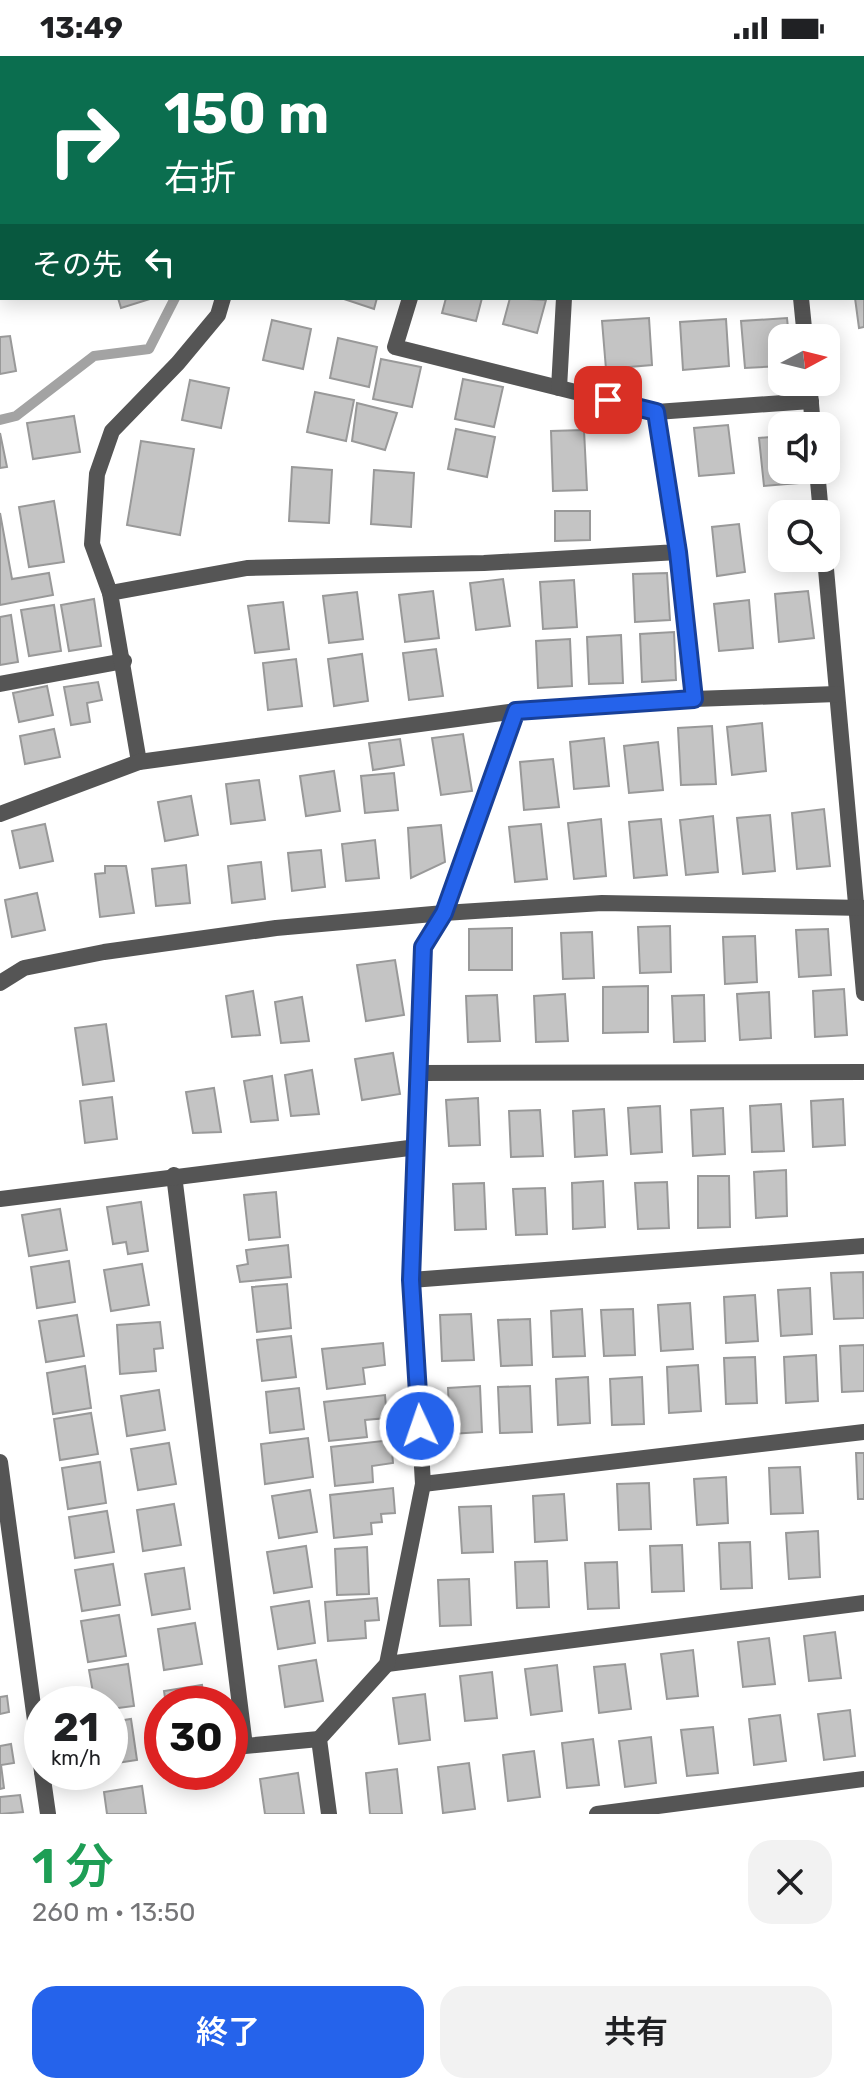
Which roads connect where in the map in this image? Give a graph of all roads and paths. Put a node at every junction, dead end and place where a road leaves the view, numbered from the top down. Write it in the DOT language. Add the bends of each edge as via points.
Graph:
graph roads {
  1 [pos="222,300"];
  2 [pos="409,300"];
  3 [pos="564,300"];
  4 [pos="801,300"];
  5 [pos="804,324"];
  6 [pos="559,388"];
  7 [pos="810,396"];
  8 [pos="811,401"];
  9 [pos="656,412"];
  10 [pos="812,412"];
  11 [pos="678,552"];
  12 [pos="826,572"];
  13 [pos="110,593"];
  14 [pos="124,661"];
  15 [pos="0,684"];
  16 [pos="837,694"];
  17 [pos="694,699"];
  18 [pos="516,711"];
  19 [pos="139,762"];
  20 [pos="0,814"];
  21 [pos="860,908"];
  22 [pos="444,913"];
  23 [pos="0,983"];
  24 [pos="864,993"];
  25 [pos="864,1072"];
  26 [pos="419,1073"];
  27 [pos="417,1147"];
  28 [pos="174,1175"];
  29 [pos="0,1199"];
  30 [pos="864,1246"];
  31 [pos="411,1280"];
  32 [pos="864,1432"];
  33 [pos="0,1462"];
  34 [pos="423,1484"];
  35 [pos="864,1603"];
  36 [pos="387,1664"];
  37 [pos="30,1686"];
  38 [pos="319,1739"];
  39 [pos="864,1779"];
  40 [pos="45,1790"];
  41 [pos="48,1814"];
  42 [pos="329,1814"];
  43 [pos="597,1814"];
  1 -- 13 [label="street" via="218,315 178,363 112,431 97,474 92,544"];
  2 -- 6 [label="street" via="395,347"];
  3 -- 6 [label="street"];
  4 -- 5 [label="street"];
  6 -- 9 [label="street"];
  7 -- 8 [label="street"];
  8 -- 9 [label="street"];
  8 -- 10 [label="street"];
  9 -- 11 [label="street"];
  11 -- 13 [label="street" via="247,568"];
  11 -- 17 [label="street"];
  12 -- 16 [label="street"];
  13 -- 14 [label="street"];
  14 -- 15 [label="street"];
  14 -- 19 [label="street"];
  16 -- 17 [label="street"];
  16 -- 21 [label="street"];
  17 -- 18 [label="street"];
  18 -- 19 [label="street"];
  18 -- 22 [label="street"];
  19 -- 20 [label="street"];
  21 -- 22 [label="street" via="602,903"];
  21 -- 24 [label="street"];
  22 -- 23 [label="street" via="276,928 104,952 24,968"];
  22 -- 26 [label="street" via="423,947"];
  25 -- 26 [label="street"];
  26 -- 27 [label="street"];
  27 -- 28 [label="street"];
  27 -- 31 [label="street"];
  28 -- 29 [label="street"];
  28 -- 38 [label="street" via="245,1746"];
  30 -- 31 [label="street"];
  31 -- 34 [label="street"];
  32 -- 34 [label="street"];
  33 -- 37 [label="street"];
  34 -- 36 [label="street"];
  35 -- 36 [label="street"];
  36 -- 38 [label="street"];
  38 -- 42 [label="street"];
  39 -- 43 [label="street"];
  40 -- 41 [label="street"];
}
